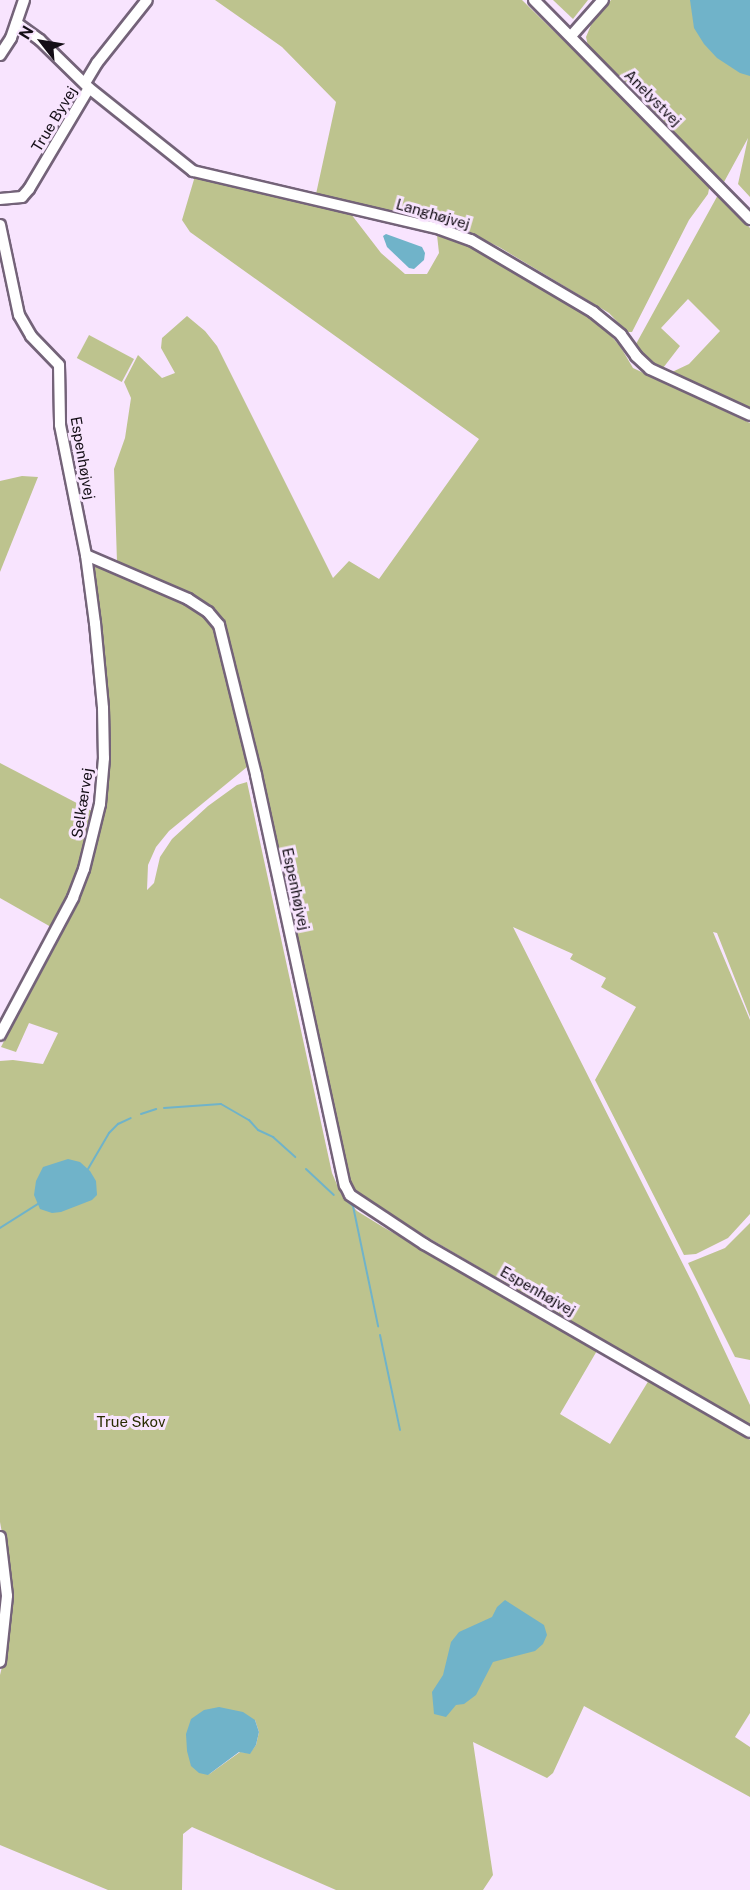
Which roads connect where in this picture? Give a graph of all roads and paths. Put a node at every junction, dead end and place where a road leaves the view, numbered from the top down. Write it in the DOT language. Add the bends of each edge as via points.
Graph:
graph roads {
  1 [pos="24,0"];
  2 [pos="147,0"];
  3 [pos="534,0"];
  4 [pos="603,0"];
  5 [pos="17,23"];
  6 [pos="571,36"];
  7 [pos="0,55"];
  8 [pos="87,86"];
  9 [pos="0,199"];
  10 [pos="750,219"];
  11 [pos="0,225"];
  12 [pos="750,415"];
  13 [pos="86,555"];
  14 [pos="0,1035"];
  15 [pos="750,1432"];
  16 [pos="0,1537"];
  17 [pos="0,1662"];
  1 -- 5 [label="street"];
  2 -- 8 [label="street" via="97,63"];
  3 -- 6 [label="street, Anelystvej"];
  4 -- 6 [label="street"];
  5 -- 7 [label="street"];
  5 -- 8 [label="street, True Byvej"];
  6 -- 10 [label="street, Anelystvej"];
  8 -- 9 [label="street, True Byvej" via="29,189 22,197"];
  8 -- 12 [label="street, Langhøjvej" via="193,171 440,229 471,240 593,312 621,335 650,369"];
  11 -- 13 [label="street, Espenhøjvej" via="21,321 59,365 60,425"];
  13 -- 14 [label="street, Selkærvej" via="103,708 100,804 73,898"];
  13 -- 15 [label="street, Espenhøjvej" via="188,599 219,625 350,1196 424,1244"];
  16 -- 17 [label="street" via="8,1596"];
}
